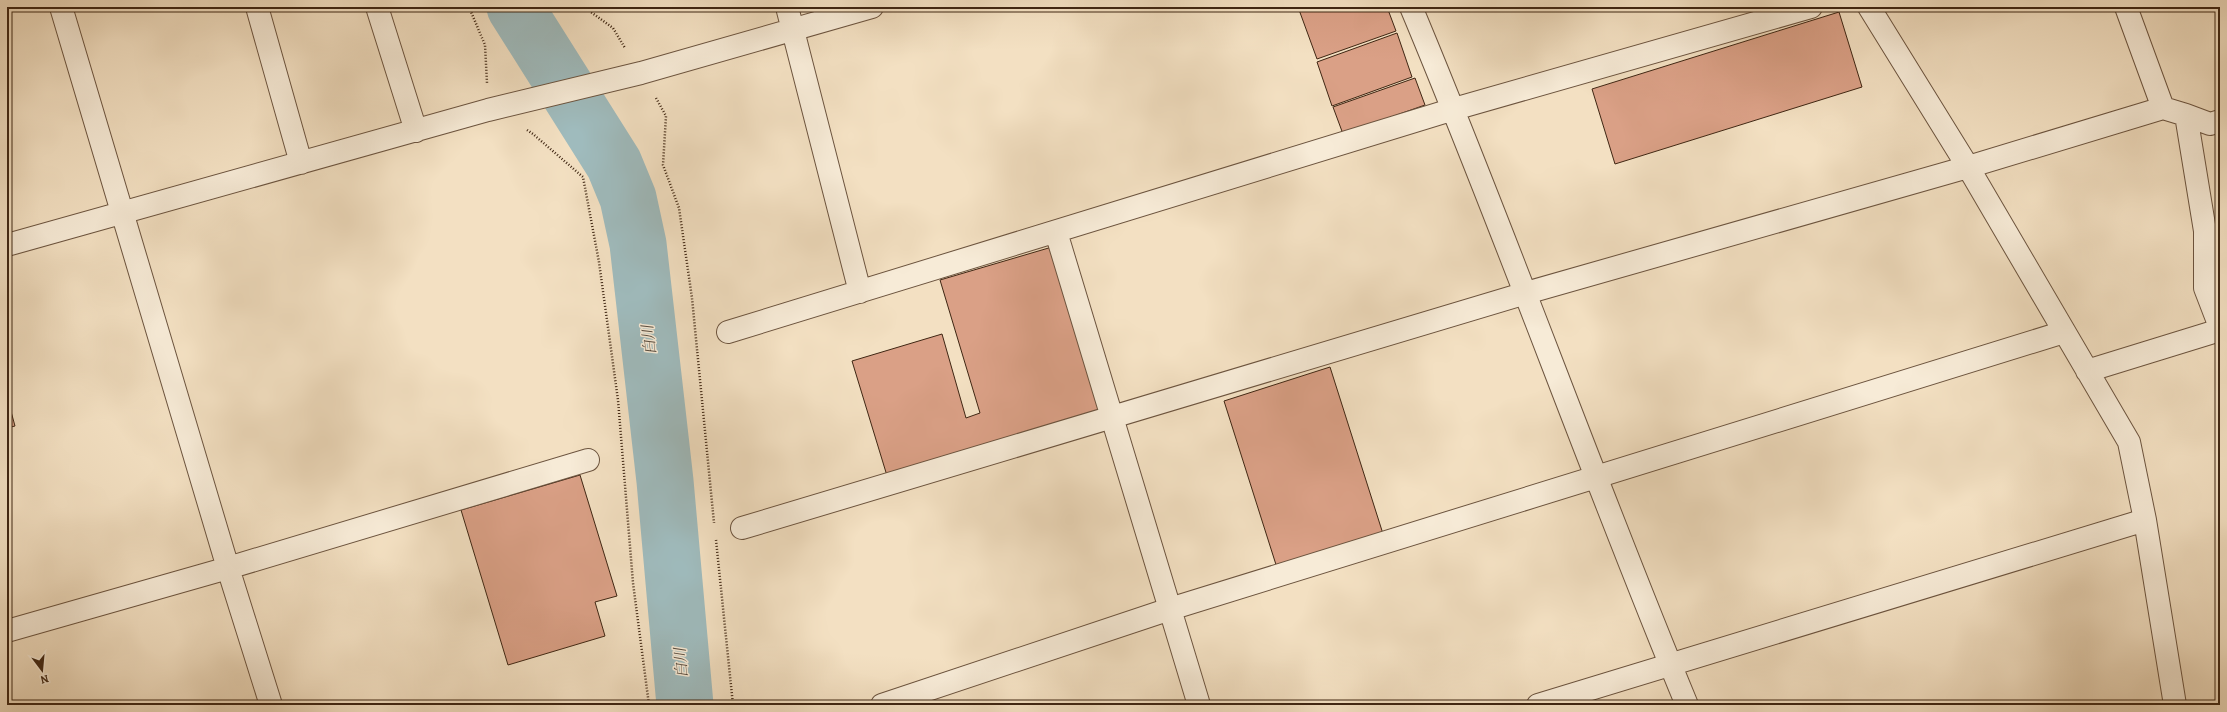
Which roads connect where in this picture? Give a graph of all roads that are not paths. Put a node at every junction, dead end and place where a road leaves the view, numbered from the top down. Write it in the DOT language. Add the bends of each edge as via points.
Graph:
graph roads {
  1 [pos="62,7"];
  2 [pos="257,7"];
  3 [pos="377,7"];
  4 [pos="787,7"];
  5 [pos="872,7"];
  6 [pos="1411,7"];
  7 [pos="1811,7"];
  8 [pos="1869,7"];
  9 [pos="2126,7"];
  10 [pos="793,31"];
  11 [pos="2163,108"];
  12 [pos="1454,109"];
  13 [pos="2186,115"];
  14 [pos="2220,121"];
  15 [pos="416,131"];
  16 [pos="301,162"];
  17 [pos="1968,167"];
  18 [pos="122,211"];
  19 [pos="1056,232"];
  20 [pos="7,245"];
  21 [pos="860,292"];
  22 [pos="1526,293"];
  23 [pos="2220,327"];
  24 [pos="2220,330"];
  25 [pos="728,332"];
  26 [pos="2064,332"];
  27 [pos="2087,371"];
  28 [pos="1112,417"];
  29 [pos="588,460"];
  30 [pos="1595,476"];
  31 [pos="2145,520"];
  32 [pos="742,528"];
  33 [pos="228,568"];
  34 [pos="1170,609"];
  35 [pos="7,631"];
  36 [pos="1670,666"];
  37 [pos="271,705"];
  38 [pos="882,705"];
  39 [pos="1199,705"];
  40 [pos="1538,705"];
  41 [pos="1687,705"];
  42 [pos="2175,705"];
  1 -- 18 [label="street"];
  2 -- 16 [label="street"];
  3 -- 15 [label="street"];
  4 -- 10 [label="street"];
  5 -- 10 [label="street"];
  6 -- 12 [label="street"];
  7 -- 12 [label="street"];
  8 -- 17 [label="street"];
  9 -- 11 [label="street"];
  10 -- 15 [label="street"];
  10 -- 21 [label="street"];
  11 -- 13 [label="street"];
  11 -- 17 [label="street"];
  12 -- 19 [label="street"];
  12 -- 22 [label="street"];
  13 -- 14 [label="street" via="2210,124"];
  13 -- 23 [label="street" via="2205,231 2205,288"];
  15 -- 16 [label="street"];
  16 -- 18 [label="street"];
  17 -- 22 [label="street"];
  17 -- 26 [label="street"];
  18 -- 20 [label="street"];
  18 -- 33 [label="street"];
  19 -- 21 [label="street"];
  19 -- 28 [label="street"];
  21 -- 25 [label="street"];
  22 -- 28 [label="street"];
  22 -- 30 [label="street"];
  24 -- 27 [label="street"];
  26 -- 27 [label="street"];
  26 -- 30 [label="street"];
  27 -- 31 [label="street" via="2129,442"];
  28 -- 32 [label="street"];
  28 -- 34 [label="street"];
  29 -- 33 [label="street"];
  30 -- 34 [label="street"];
  30 -- 36 [label="street"];
  31 -- 36 [label="street"];
  31 -- 42 [label="street"];
  33 -- 35 [label="street"];
  33 -- 37 [label="street"];
  34 -- 38 [label="street"];
  34 -- 39 [label="street"];
  36 -- 40 [label="street"];
  36 -- 41 [label="street"];
}
